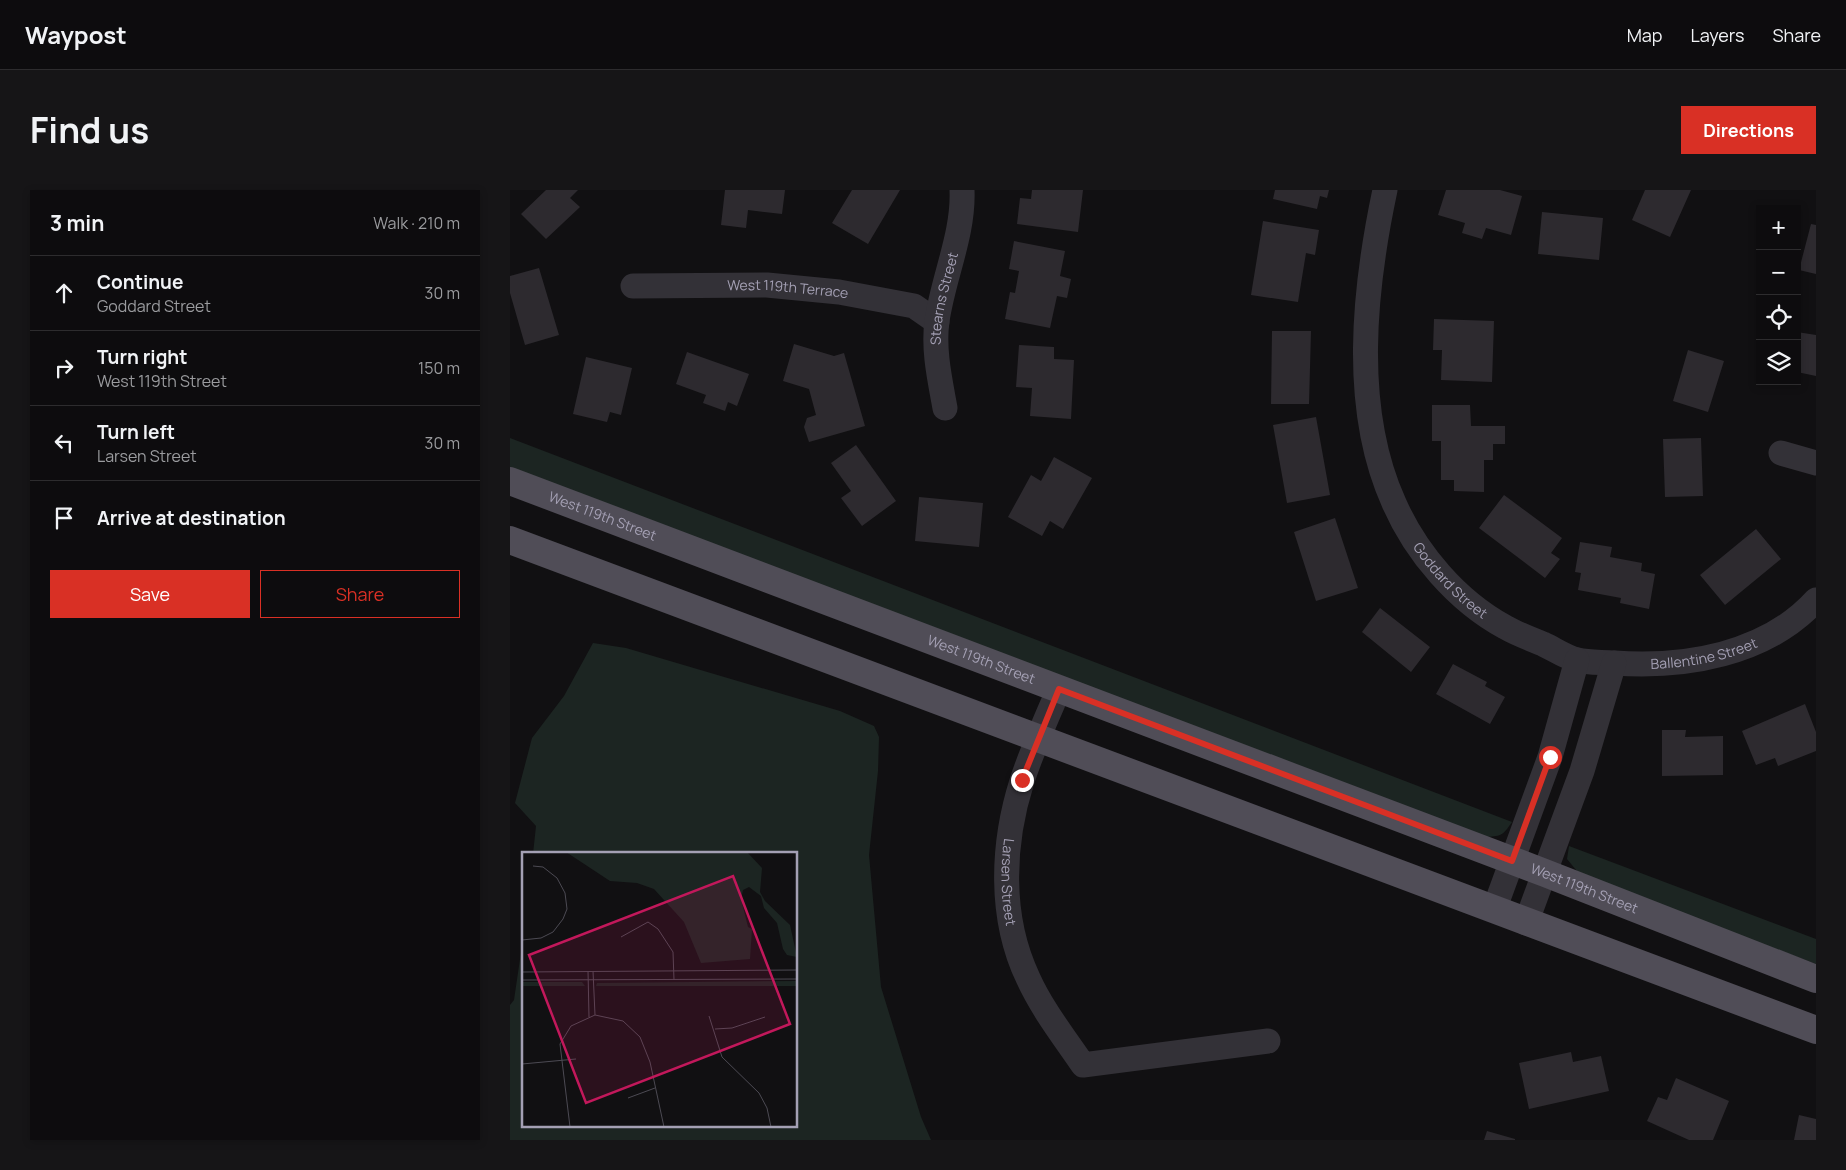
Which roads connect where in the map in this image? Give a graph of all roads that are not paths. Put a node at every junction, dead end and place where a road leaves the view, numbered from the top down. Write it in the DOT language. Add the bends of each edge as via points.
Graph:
graph roads {
  1 [pos="962,190"];
  2 [pos="1385,190"];
  3 [pos="633,286"];
  4 [pos="937,322"];
  5 [pos="945,408"];
  6 [pos="1782,453"];
  7 [pos="1816,463"];
  8 [pos="510,481"];
  9 [pos="510,540"];
  10 [pos="1816,600"];
  11 [pos="1577,660"];
  12 [pos="1614,663"];
  13 [pos="1059,689"];
  14 [pos="1038,737"];
  15 [pos="1512,861"];
  16 [pos="1545,873"];
  17 [pos="1494,910"];
  18 [pos="1526,923"];
  19 [pos="1816,979"];
  20 [pos="1816,1030"];
  21 [pos="1268,1041"];
  1 -- 4 [label="street, Stearns Street" via="957,234"];
  2 -- 11 [label="street, Goddard Street" via="1370,282 1366,350 1374,440 1384,479 1419,547 1460,594 1505,627"];
  3 -- 4 [label="street, West 119th Terrace" via="768,284 839,292 914,306"];
  4 -- 5 [label="street, Stearns Street" via="937,364"];
  6 -- 7 [label="street"];
  8 -- 13 [label="main road, West 119th Street"];
  9 -- 14 [label="main road"];
  10 -- 12 [label="street, Ballentine Street" via="1784,628 1737,650 1669,664"];
  11 -- 12 [label="street, Ballentine Street"];
  11 -- 15 [label="street" via="1550,757"];
  12 -- 16 [label="street" via="1582,770"];
  13 -- 14 [label="street, Larsen Street"];
  13 -- 15 [label="main road, West 119th Street"];
  14 -- 17 [label="main road"];
  14 -- 21 [label="street, Larsen Street" via="1022,780 1008,848 1010,921 1027,978 1083,1065"];
  15 -- 16 [label="main road, West 119th Street"];
  15 -- 17 [label="street"];
  16 -- 18 [label="street"];
  16 -- 19 [label="main road, West 119th Street"];
  17 -- 18 [label="main road"];
  18 -- 20 [label="main road"];
}
